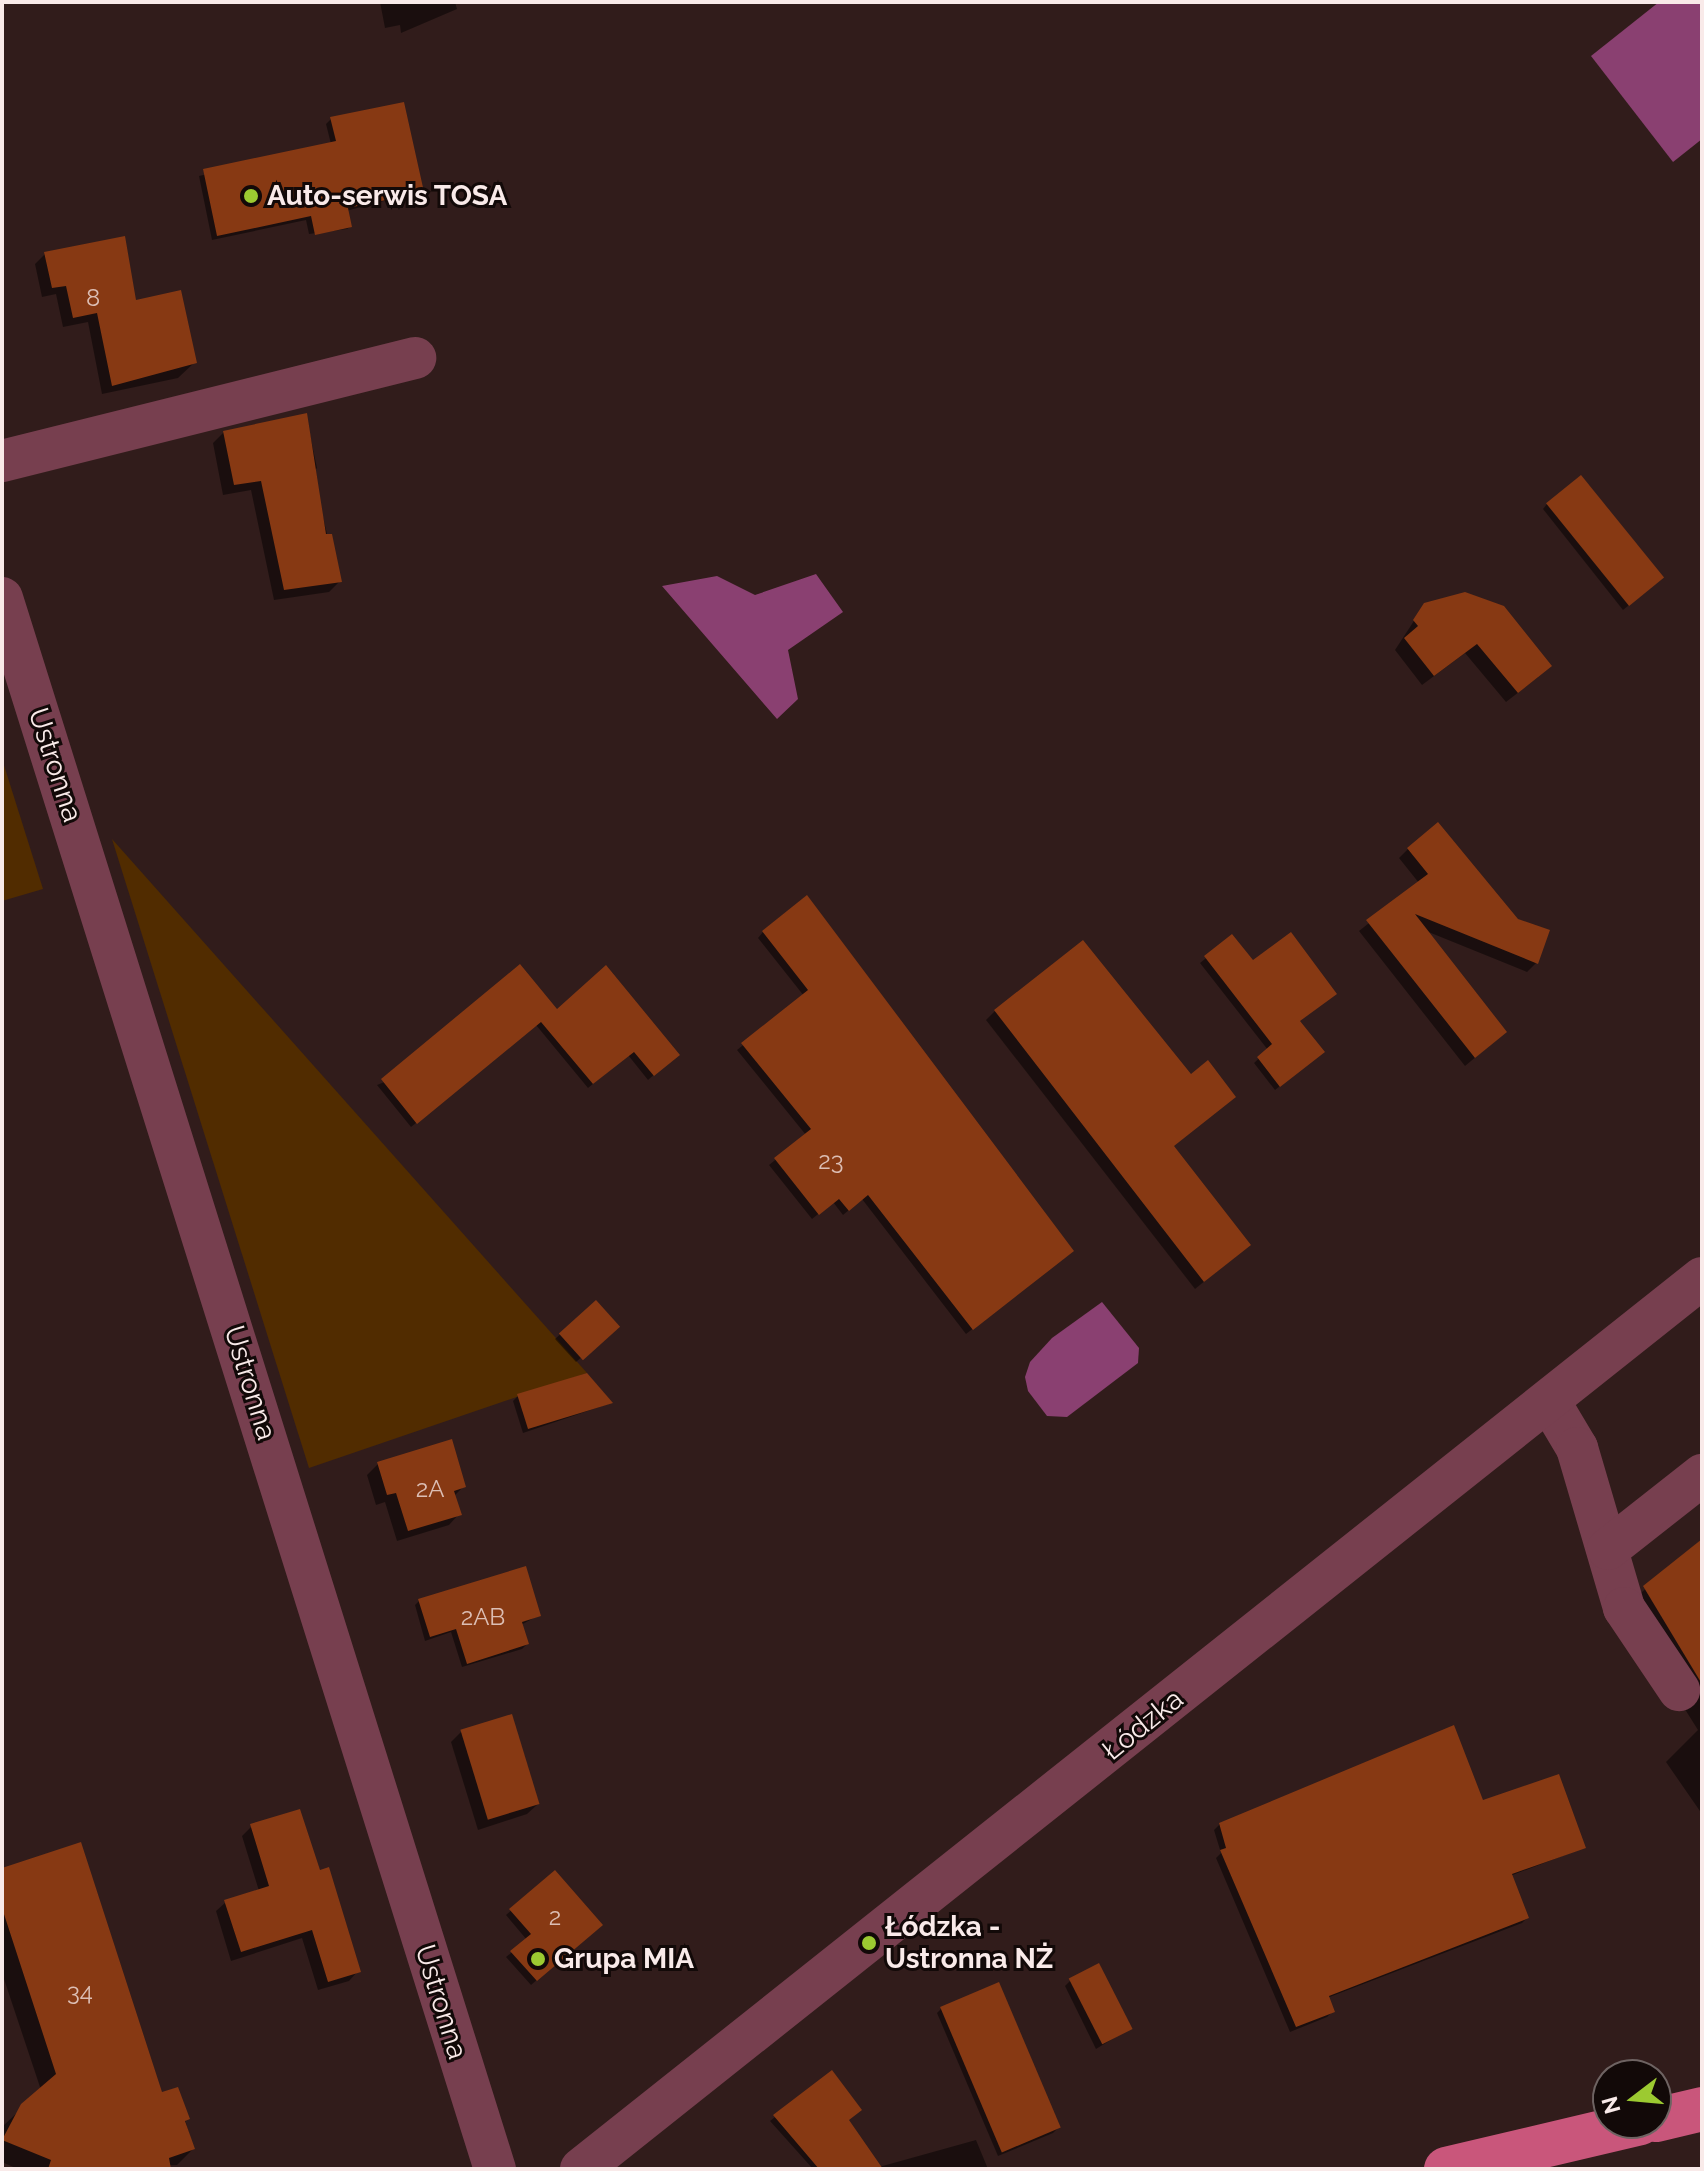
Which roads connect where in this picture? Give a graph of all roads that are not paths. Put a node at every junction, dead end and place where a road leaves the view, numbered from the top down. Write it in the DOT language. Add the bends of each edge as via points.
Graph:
graph roads {
  1 [pos="415,358"];
  2 [pos="2,461"];
  3 [pos="2,598"];
  4 [pos="1702,1278"];
  5 [pos="1549,1401"];
  6 [pos="1702,1475"];
  7 [pos="1608,1549"];
  8 [pos="1679,1690"];
  9 [pos="1702,2109"];
  10 [pos="1672,2116"];
  11 [pos="1592,2135"];
  12 [pos="495,2169"];
  13 [pos="581,2169"];
  14 [pos="1446,2169"];
  1 -- 2 [label="street"];
  3 -- 12 [label="street, Ustronna"];
  4 -- 5 [label="street, Łódzka"];
  5 -- 7 [label="street" via="1577,1448"];
  5 -- 13 [label="street, Łódzka"];
  6 -- 7 [label="street"];
  7 -- 8 [label="street" via="1624,1608"];
  9 -- 10 [label="main road"];
  11 -- 14 [label="main road"];
}
